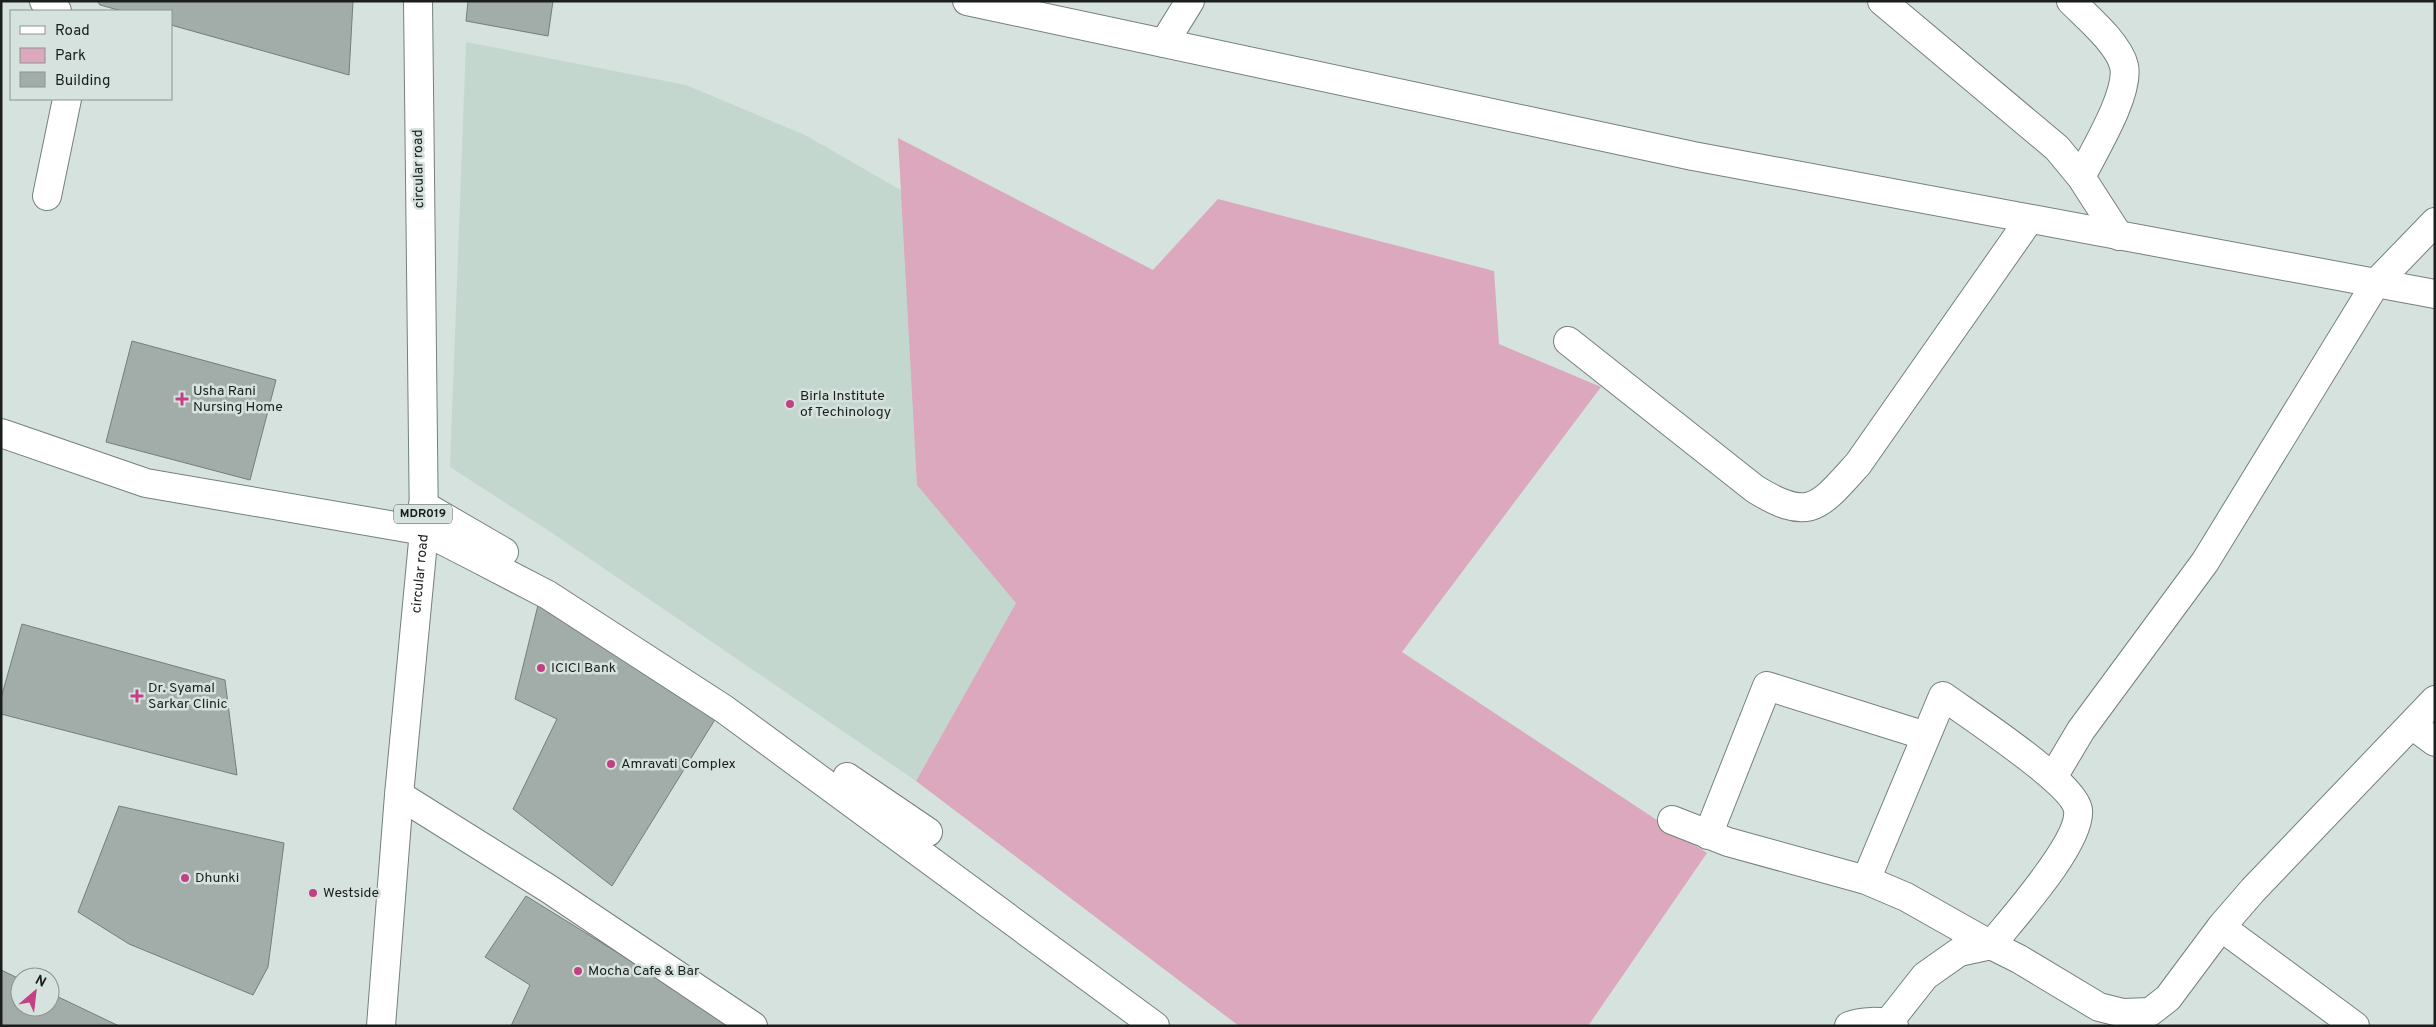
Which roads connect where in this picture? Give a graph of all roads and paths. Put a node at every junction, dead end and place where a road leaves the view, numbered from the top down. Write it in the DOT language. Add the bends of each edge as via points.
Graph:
graph roads {
  1 [pos="44,1"];
  2 [pos="418,1"];
  3 [pos="1190,1"];
  4 [pos="1882,1"];
  5 [pos="2070,1"];
  6 [pos="976,2"];
  7 [pos="56,10"];
  8 [pos="1164,43"];
  9 [pos="68,100"];
  10 [pos="2082,176"];
  11 [pos="47,196"];
  12 [pos="2029,220"];
  13 [pos="2435,222"];
  14 [pos="2119,236"];
  15 [pos="2376,283"];
  16 [pos="2435,294"];
  17 [pos="1568,341"];
  18 [pos="1,433"];
  19 [pos="424,518"];
  20 [pos="2435,700"];
  21 [pos="2412,725"];
  22 [pos="1926,736"];
  23 [pos="2435,742"];
  24 [pos="2053,777"];
  25 [pos="399,795"];
  26 [pos="1672,820"];
  27 [pos="928,832"];
  28 [pos="1708,835"];
  29 [pos="1866,880"];
  30 [pos="2221,927"];
  31 [pos="1991,945"];
  32 [pos="1891,1024"];
  33 [pos="381,1026"];
  34 [pos="753,1026"];
  35 [pos="1155,1026"];
  36 [pos="1849,1026"];
  37 [pos="2355,1026"];
  1 -- 7 [label="street"];
  2 -- 19 [label="street, circular road / MDR019"];
  3 -- 8 [label="street"];
  4 -- 10 [label="street" via="2057,148"];
  5 -- 10 [label="street" via="2118,51 2124,67 2121,96"];
  6 -- 8 [label="street"];
  8 -- 12 [label="street" via="1693,156"];
  9 -- 11 [label="street"];
  10 -- 14 [label="street"];
  12 -- 14 [label="street"];
  12 -- 17 [label="street" via="1858,464 1826,500 1803,509 1780,505 1754,489"];
  13 -- 15 [label="street"];
  14 -- 15 [label="street"];
  15 -- 16 [label="street"];
  15 -- 24 [label="street" via="2205,562 2081,730"];
  18 -- 19 [label="street" via="146,483"];
  19 -- 25 [label="street, circular road / MDR019"];
  19 -- 27 [label="street" via="582,599"];
  19 -- 35 [label="street" via="724,709"];
  20 -- 21 [label="street"];
  21 -- 23 [label="street"];
  21 -- 30 [label="street" via="2312,827"];
  22 -- 24 [label="street" via="1943,696"];
  22 -- 28 [label="street" via="1767,686"];
  22 -- 29 [label="street"];
  24 -- 31 [label="street" via="2070,794 2078,810 2076,828 2059,858"];
  25 -- 33 [label="street, circular road / MDR019"];
  25 -- 34 [label="street" via="549,888"];
  26 -- 28 [label="street"];
  28 -- 29 [label="street"];
  29 -- 31 [label="street" via="1906,897"];
  30 -- 31 [label="street" via="2168,998 2150,1012 2123,1013 2100,1007"];
  30 -- 37 [label="street"];
  31 -- 32 [label="street" via="1959,952 1925,976"];
  32 -- 36 [label="street" via="1856,1023"];
}
